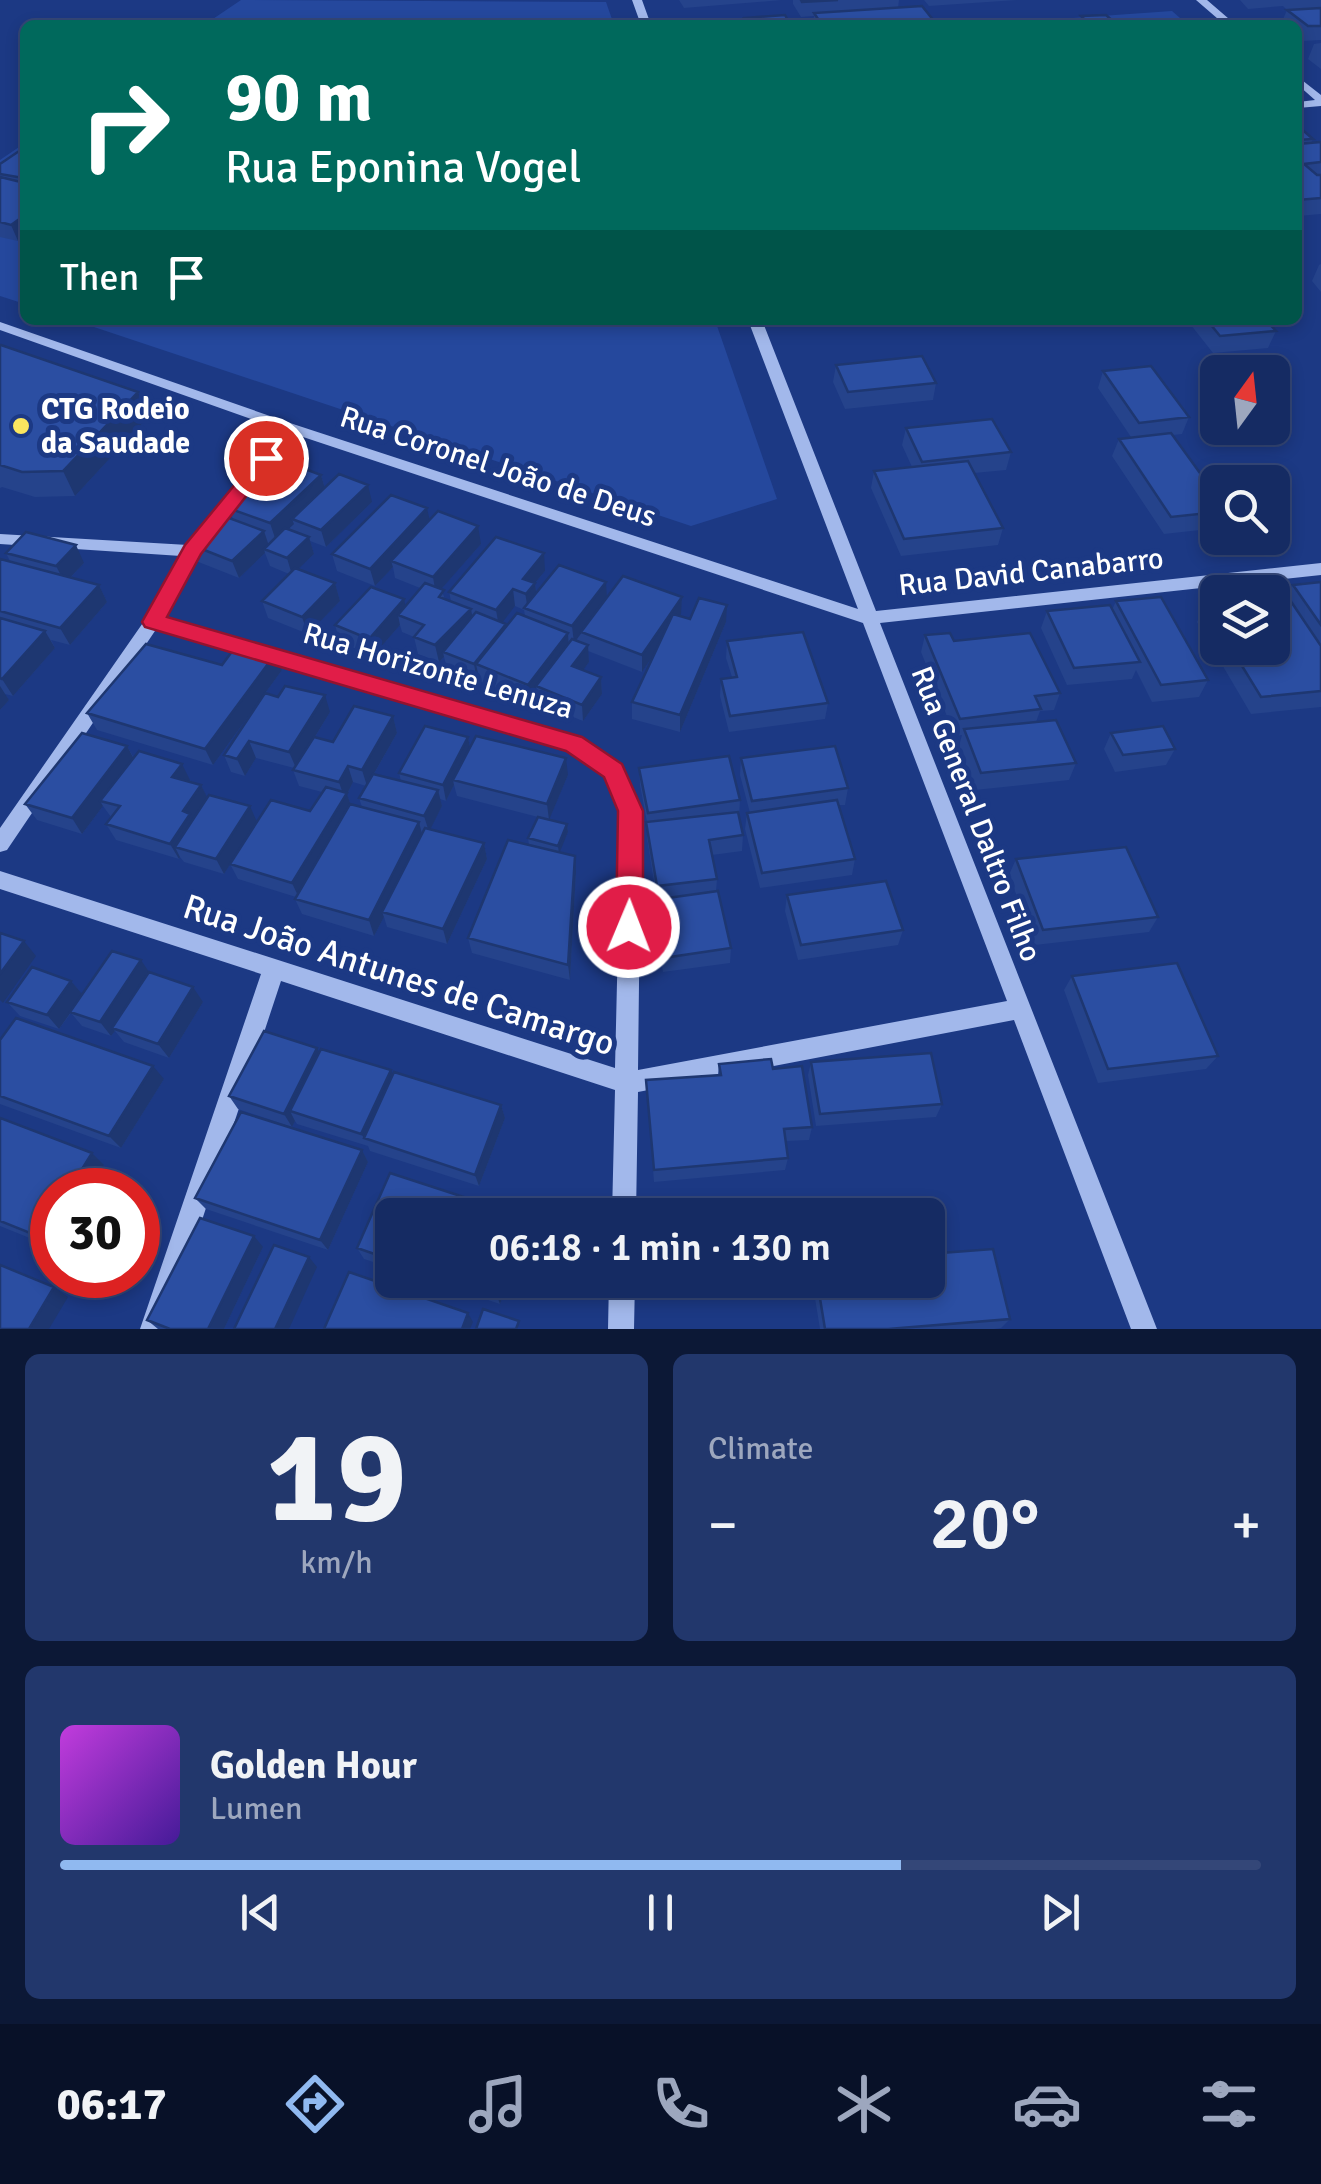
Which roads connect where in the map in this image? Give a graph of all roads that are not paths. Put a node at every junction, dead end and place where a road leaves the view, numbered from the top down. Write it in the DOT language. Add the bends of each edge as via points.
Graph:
graph roads {
  1 [pos="1201,0"];
  2 [pos="1225,20"];
  3 [pos="1302,84"];
  4 [pos="1321,101"];
  5 [pos="757,325"];
  6 [pos="0,326"];
  7 [pos="291,428"];
  8 [pos="0,539"];
  9 [pos="192,550"];
  10 [pos="1321,568"];
  11 [pos="867,618"];
  12 [pos="153,622"];
  13 [pos="0,844"];
  14 [pos="0,880"];
  15 [pos="274,969"];
  16 [pos="1019,1009"];
  17 [pos="628,1083"];
  18 [pos="625,1198"];
  19 [pos="622,1298"];
  20 [pos="152,1329"];
  21 [pos="621,1329"];
  22 [pos="1144,1329"];
  1 -- 2 [label="street"];
  3 -- 4 [label="street"];
  5 -- 11 [label="street, Rua General Daltro Filho"];
  6 -- 7 [label="street, Rua Coronel João de Deus"];
  7 -- 9 [label="street"];
  7 -- 11 [label="street, Rua Coronel João de Deus"];
  8 -- 9 [label="street"];
  9 -- 12 [label="street"];
  10 -- 11 [label="street, Rua David Canabarro"];
  11 -- 16 [label="street, Rua General Daltro Filho"];
  12 -- 13 [label="street"];
  12 -- 17 [label="street, Rua Horizonte Lenuza" via="574,744 613,771 631,811"];
  14 -- 15 [label="street, Rua João Antunes de Camargo"];
  15 -- 17 [label="street, Rua João Antunes de Camargo"];
  15 -- 20 [label="street"];
  16 -- 17 [label="street, Rua João Antunes de Camargo"];
  16 -- 22 [label="street, Rua General Daltro Filho"];
  17 -- 18 [label="street, Rua Horizonte Lenuza"];
  19 -- 21 [label="street"];
}
